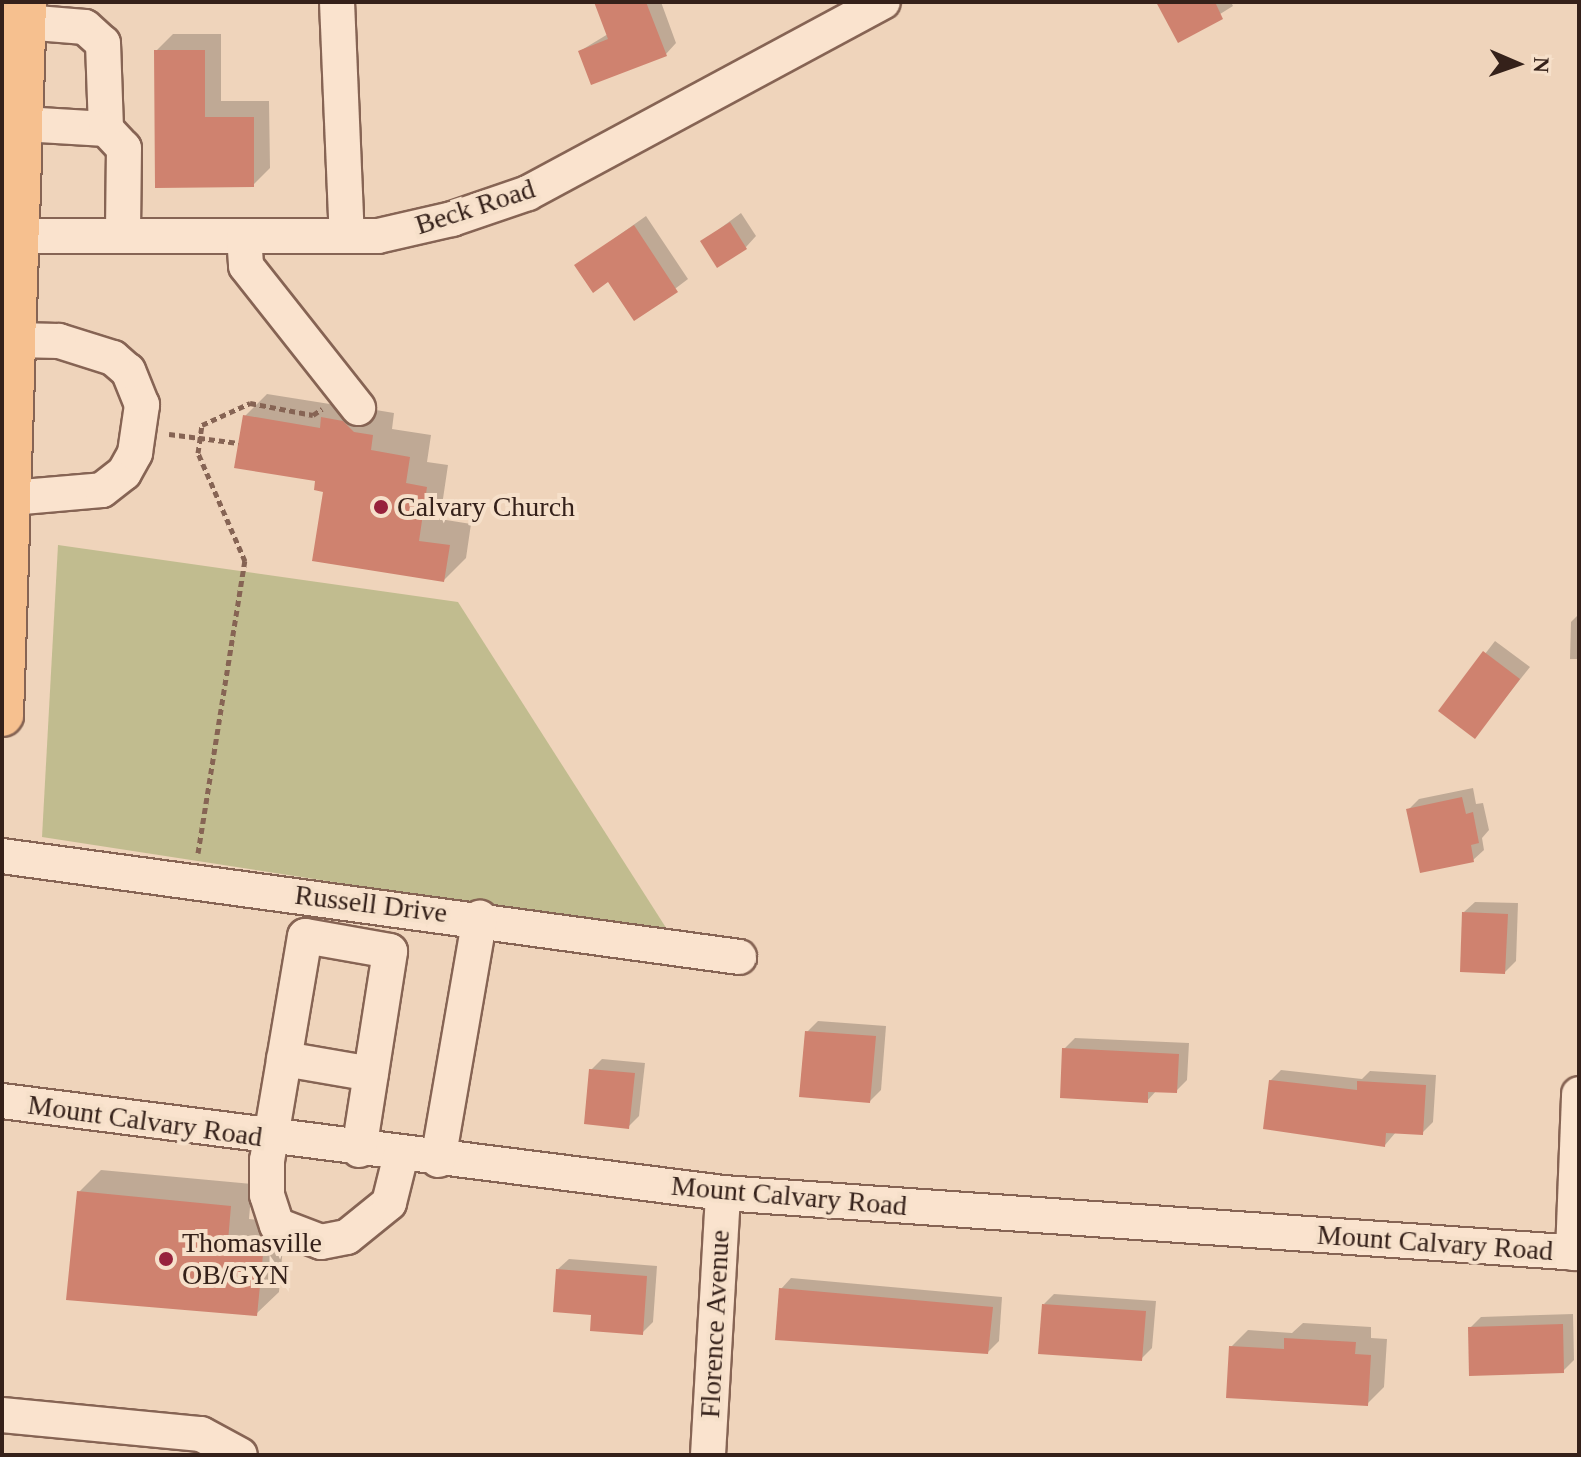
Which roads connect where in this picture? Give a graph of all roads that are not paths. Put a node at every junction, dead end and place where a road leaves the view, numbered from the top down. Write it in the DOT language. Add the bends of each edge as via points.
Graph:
graph roads {
  1 [pos="337,2"];
  2 [pos="883,2"];
  3 [pos="24,12"];
  4 [pos="23,124"];
  5 [pos="106,129"];
  6 [pos="21,236"];
  7 [pos="123,236"];
  8 [pos="244,236"];
  9 [pos="347,236"];
  10 [pos="15,340"];
  11 [pos="353,401"];
  12 [pos="11,498"];
  13 [pos="3,652"];
  14 [pos="2,715"];
  15 [pos="2,856"];
  16 [pos="480,918"];
  17 [pos="739,957"];
  18 [pos="284,1059"];
  19 [pos="371,1074"];
  20 [pos="1579,1094"];
  21 [pos="2,1101"];
  22 [pos="270,1138"];
  23 [pos="359,1150"];
  24 [pos="401,1155"];
  25 [pos="438,1160"];
  26 [pos="723,1193"];
  27 [pos="1576,1253"];
  28 [pos="2,1415"];
  29 [pos="240,1455"];
  30 [pos="708,1455"];
  1 -- 9 [label="street"];
  2 -- 9 [label="street, Beck Road" via="528,193 452,219 378,236"];
  3 -- 4 [label="main road"];
  3 -- 5 [label="street" via="85,27 103,43"];
  4 -- 5 [label="street"];
  4 -- 6 [label="main road"];
  5 -- 7 [label="street" via="124,148"];
  6 -- 7 [label="street, Beck Road"];
  6 -- 10 [label="main road"];
  7 -- 8 [label="street, Beck Road"];
  8 -- 9 [label="street, Beck Road"];
  8 -- 11 [label="street" via="246,266"];
  10 -- 12 [label="main road"];
  10 -- 12 [label="street" via="59,341 113,358 128,371 142,405 135,453 124,473 102,490"];
  12 -- 13 [label="main road"];
  13 -- 14 [label="main road"];
  15 -- 16 [label="street, Russell Drive"];
  16 -- 17 [label="street, Russell Drive"];
  16 -- 25 [label="street"];
  18 -- 19 [label="street"];
  18 -- 19 [label="street" via="305,936 390,951"];
  18 -- 22 [label="street"];
  19 -- 23 [label="street"];
  20 -- 27 [label="street"];
  21 -- 22 [label="street, Mount Calvary Road"];
  22 -- 23 [label="street, Mount Calvary Road"];
  22 -- 24 [label="street" via="267,1195 277,1225 321,1242 347,1237 389,1203"];
  23 -- 24 [label="street, Mount Calvary Road"];
  24 -- 25 [label="street, Mount Calvary Road"];
  25 -- 26 [label="street, Mount Calvary Road"];
  26 -- 27 [label="street, Mount Calvary Road"];
  26 -- 30 [label="street, Florence Avenue"];
  28 -- 29 [label="street" via="201,1434"];
}
